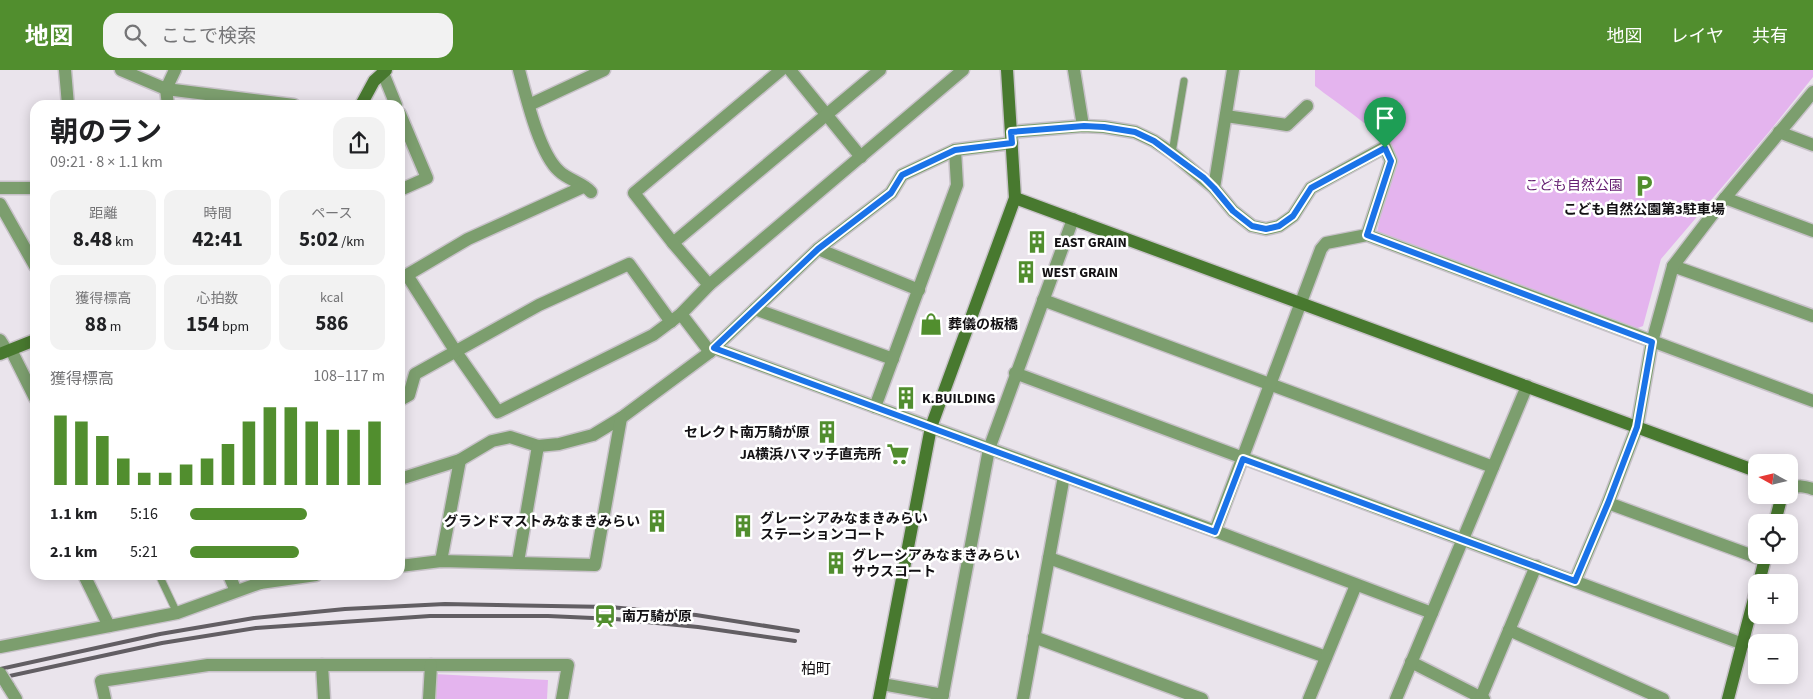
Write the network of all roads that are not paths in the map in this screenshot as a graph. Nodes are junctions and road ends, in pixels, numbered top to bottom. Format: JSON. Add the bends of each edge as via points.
{"nodes":[{"id":1,"x":64,"y":70,"type":"edge"},
{"id":2,"x":121,"y":70,"type":"edge"},
{"id":3,"x":175,"y":70,"type":"edge"},
{"id":4,"x":519,"y":70,"type":"edge"},
{"id":5,"x":604,"y":70,"type":"edge"},
{"id":6,"x":781,"y":70,"type":"edge"},
{"id":7,"x":790,"y":70,"type":"edge"},
{"id":8,"x":880,"y":70,"type":"edge"},
{"id":9,"x":962,"y":70,"type":"edge"},
{"id":10,"x":1007,"y":70,"type":"edge"},
{"id":11,"x":1074,"y":70,"type":"edge"},
{"id":12,"x":1232,"y":70,"type":"edge"},
{"id":13,"x":384,"y":71,"type":"edge"},
{"id":14,"x":1184,"y":81,"type":"dead end"},
{"id":15,"x":166,"y":89,"type":"junction"},
{"id":16,"x":1813,"y":92,"type":"edge"},
{"id":17,"x":67,"y":100,"type":"edge"},
{"id":18,"x":167,"y":100,"type":"edge"},
{"id":19,"x":254,"y":100,"type":"edge"},
{"id":20,"x":363,"y":100,"type":"edge"},
{"id":21,"x":394,"y":100,"type":"edge"},
{"id":22,"x":529,"y":104,"type":"junction"},
{"id":23,"x":1307,"y":106,"type":"dead end"},
{"id":24,"x":826,"y":115,"type":"junction"},
{"id":25,"x":1226,"y":116,"type":"junction"},
{"id":26,"x":405,"y":126,"type":"edge"},
{"id":27,"x":1084,"y":126,"type":"junction"},
{"id":28,"x":1779,"y":132,"type":"junction"},
{"id":29,"x":1011,"y":137,"type":"junction"},
{"id":30,"x":1813,"y":144,"type":"edge"},
{"id":31,"x":955,"y":150,"type":"junction"},
{"id":32,"x":1172,"y":153,"type":"junction"},
{"id":33,"x":861,"y":157,"type":"junction"},
{"id":34,"x":0,"y":188,"type":"edge"},
{"id":35,"x":30,"y":188,"type":"edge"},
{"id":36,"x":405,"y":188,"type":"edge"},
{"id":37,"x":1214,"y":188,"type":"junction"},
{"id":38,"x":1015,"y":198,"type":"junction"},
{"id":39,"x":1725,"y":198,"type":"junction"},
{"id":40,"x":0,"y":204,"type":"edge"},
{"id":41,"x":1073,"y":219,"type":"junction"},
{"id":42,"x":1813,"y":231,"type":"edge"},
{"id":43,"x":1367,"y":235,"type":"junction"},
{"id":44,"x":674,"y":243,"type":"junction"},
{"id":45,"x":818,"y":249,"type":"junction"},
{"id":46,"x":30,"y":257,"type":"edge"},
{"id":47,"x":1673,"y":266,"type":"junction"},
{"id":48,"x":709,"y":285,"type":"junction"},
{"id":49,"x":919,"y":290,"type":"junction"},
{"id":50,"x":1043,"y":300,"type":"junction"},
{"id":51,"x":1301,"y":304,"type":"junction"},
{"id":52,"x":755,"y":309,"type":"junction"},
{"id":53,"x":1813,"y":316,"type":"edge"},
{"id":54,"x":676,"y":318,"type":"junction"},
{"id":55,"x":0,"y":340,"type":"edge"},
{"id":56,"x":30,"y":342,"type":"edge"},
{"id":57,"x":1652,"y":342,"type":"junction"},
{"id":58,"x":712,"y":350,"type":"junction"},
{"id":59,"x":6,"y":351,"type":"edge"},
{"id":60,"x":456,"y":352,"type":"junction"},
{"id":61,"x":893,"y":359,"type":"junction"},
{"id":62,"x":1015,"y":374,"type":"junction"},
{"id":63,"x":1272,"y":384,"type":"junction"},
{"id":64,"x":1527,"y":386,"type":"junction"},
{"id":65,"x":30,"y":390,"type":"edge"},
{"id":66,"x":405,"y":397,"type":"edge"},
{"id":67,"x":1813,"y":401,"type":"edge"},
{"id":68,"x":875,"y":407,"type":"junction"},
{"id":69,"x":621,"y":418,"type":"junction"},
{"id":70,"x":930,"y":427,"type":"junction"},
{"id":71,"x":1637,"y":427,"type":"junction"},
{"id":72,"x":538,"y":446,"type":"junction"},
{"id":73,"x":989,"y":449,"type":"junction"},
{"id":74,"x":1243,"y":459,"type":"junction"},
{"id":75,"x":460,"y":460,"type":"junction"},
{"id":76,"x":1493,"y":467,"type":"junction"},
{"id":77,"x":1748,"y":468,"type":"edge"},
{"id":78,"x":1064,"y":476,"type":"junction"},
{"id":79,"x":405,"y":477,"type":"edge"},
{"id":80,"x":1798,"y":486,"type":"edge"},
{"id":81,"x":1813,"y":489,"type":"edge"},
{"id":82,"x":1608,"y":503,"type":"junction"},
{"id":83,"x":1215,"y":532,"type":"junction"},
{"id":84,"x":1463,"y":539,"type":"junction"},
{"id":85,"x":1748,"y":551,"type":"edge"},
{"id":86,"x":1048,"y":558,"type":"junction"},
{"id":87,"x":441,"y":561,"type":"junction"},
{"id":88,"x":518,"y":562,"type":"junction"},
{"id":89,"x":405,"y":565,"type":"edge"},
{"id":90,"x":1536,"y":566,"type":"junction"},
{"id":91,"x":86,"y":580,"type":"edge"},
{"id":92,"x":161,"y":580,"type":"edge"},
{"id":93,"x":231,"y":580,"type":"edge"},
{"id":94,"x":262,"y":580,"type":"edge"},
{"id":95,"x":1575,"y":581,"type":"junction"},
{"id":96,"x":1356,"y":585,"type":"junction"},
{"id":97,"x":236,"y":591,"type":"junction"},
{"id":98,"x":177,"y":613,"type":"junction"},
{"id":99,"x":1432,"y":613,"type":"junction"},
{"id":100,"x":1748,"y":624,"type":"edge"},
{"id":101,"x":109,"y":626,"type":"junction"},
{"id":102,"x":1509,"y":630,"type":"junction"},
{"id":103,"x":1034,"y":637,"type":"junction"},
{"id":104,"x":1743,"y":644,"type":"junction"},
{"id":105,"x":0,"y":647,"type":"edge"},
{"id":106,"x":1326,"y":657,"type":"junction"},
{"id":107,"x":1411,"y":662,"type":"junction"},
{"id":108,"x":322,"y":665,"type":"junction"},
{"id":109,"x":431,"y":665,"type":"junction"},
{"id":110,"x":0,"y":673,"type":"edge"},
{"id":111,"x":882,"y":684,"type":"junction"},
{"id":112,"x":943,"y":697,"type":"edge"},
{"id":113,"x":1482,"y":698,"type":"edge"},
{"id":114,"x":16,"y":699,"type":"edge"},
{"id":115,"x":105,"y":699,"type":"edge"},
{"id":116,"x":324,"y":699,"type":"edge"},
{"id":117,"x":429,"y":699,"type":"edge"},
{"id":118,"x":562,"y":699,"type":"edge"},
{"id":119,"x":879,"y":699,"type":"edge"},
{"id":120,"x":1023,"y":699,"type":"edge"},
{"id":121,"x":1202,"y":699,"type":"edge"},
{"id":122,"x":1309,"y":699,"type":"edge"},
{"id":123,"x":1396,"y":699,"type":"edge"},
{"id":124,"x":1663,"y":699,"type":"edge"},
{"id":125,"x":1728,"y":699,"type":"edge"}],
"edges":[{"from":1,"to":17,"type":"street"},
{"from":2,"to":15,"type":"street"},
{"from":3,"to":15,"type":"street"},
{"from":4,"to":22,"type":"street"},
{"from":5,"to":22,"type":"street"},
{"from":6,"to":44,"type":"street","via":[[634,193]]},
{"from":7,"to":24,"type":"street"},
{"from":8,"to":24,"type":"street"},
{"from":9,"to":33,"type":"street"},
{"from":10,"to":29,"type":"street"},
{"from":11,"to":27,"type":"street"},
{"from":12,"to":25,"type":"street"},
{"from":13,"to":20,"type":"street"},
{"from":13,"to":21,"type":"street"},
{"from":14,"to":32,"type":"lane"},
{"from":15,"to":18,"type":"street"},
{"from":15,"to":19,"type":"street"},
{"from":16,"to":28,"type":"street"},
{"from":22,"to":60,"type":"street","via":[[543,146],[558,171],[587,190],[468,239],[407,275]]},
{"from":23,"to":25,"type":"street","via":[[1288,124]]},
{"from":24,"to":33,"type":"street"},
{"from":24,"to":44,"type":"street"},
{"from":25,"to":37,"type":"street"},
{"from":26,"to":36,"type":"street","via":[[426,178]]},
{"from":27,"to":29,"type":"street"},
{"from":27,"to":32,"type":"street","via":[[1135,132]]},
{"from":28,"to":30,"type":"street"},
{"from":28,"to":39,"type":"street"},
{"from":29,"to":31,"type":"street"},
{"from":29,"to":38,"type":"street"},
{"from":31,"to":45,"type":"street","via":[[902,175],[891,193]]},
{"from":31,"to":49,"type":"street","via":[[957,185]]},
{"from":32,"to":37,"type":"street"},
{"from":33,"to":48,"type":"street"},
{"from":34,"to":35,"type":"street"},
{"from":37,"to":43,"type":"street","via":[[1233,211],[1252,226],[1266,229],[1279,226],[1293,216],[1311,188],[1385,148],[1391,161]]},
{"from":38,"to":41,"type":"street"},
{"from":38,"to":70,"type":"street"},
{"from":39,"to":42,"type":"street"},
{"from":39,"to":47,"type":"street"},
{"from":40,"to":46,"type":"street"},
{"from":41,"to":50,"type":"street"},
{"from":41,"to":51,"type":"street"},
{"from":43,"to":51,"type":"street","via":[[1326,243]]},
{"from":43,"to":57,"type":"street"},
{"from":44,"to":48,"type":"street"},
{"from":45,"to":49,"type":"street"},
{"from":45,"to":52,"type":"street"},
{"from":47,"to":53,"type":"street"},
{"from":47,"to":57,"type":"street"},
{"from":48,"to":54,"type":"street"},
{"from":49,"to":61,"type":"street"},
{"from":50,"to":62,"type":"street"},
{"from":50,"to":63,"type":"street"},
{"from":51,"to":63,"type":"street"},
{"from":51,"to":64,"type":"street"},
{"from":52,"to":58,"type":"street"},
{"from":52,"to":61,"type":"street"},
{"from":54,"to":58,"type":"street"},
{"from":54,"to":60,"type":"street","via":[[629,260],[539,305]]},
{"from":54,"to":60,"type":"street","via":[[653,335],[498,412]]},
{"from":55,"to":59,"type":"street"},
{"from":56,"to":59,"type":"street"},
{"from":57,"to":67,"type":"street"},
{"from":57,"to":71,"type":"street"},
{"from":58,"to":68,"type":"street"},
{"from":58,"to":69,"type":"street"},
{"from":59,"to":65,"type":"street"},
{"from":60,"to":66,"type":"street","via":[[415,374],[409,395]]},
{"from":61,"to":68,"type":"street"},
{"from":62,"to":73,"type":"street"},
{"from":62,"to":74,"type":"street"},
{"from":63,"to":74,"type":"street"},
{"from":63,"to":76,"type":"street"},
{"from":64,"to":71,"type":"street"},
{"from":64,"to":76,"type":"street"},
{"from":68,"to":70,"type":"street"},
{"from":69,"to":72,"type":"street","via":[[593,435]]},
{"from":69,"to":88,"type":"street","via":[[595,564]]},
{"from":70,"to":73,"type":"street"},
{"from":70,"to":111,"type":"street"},
{"from":71,"to":77,"type":"street"},
{"from":71,"to":82,"type":"street"},
{"from":72,"to":75,"type":"street","via":[[510,436],[492,441]]},
{"from":72,"to":88,"type":"street"},
{"from":73,"to":78,"type":"street"},
{"from":73,"to":112,"type":"street"},
{"from":74,"to":83,"type":"street"},
{"from":74,"to":84,"type":"street"},
{"from":75,"to":79,"type":"street"},
{"from":75,"to":87,"type":"street"},
{"from":76,"to":84,"type":"street"},
{"from":78,"to":83,"type":"street"},
{"from":78,"to":86,"type":"street"},
{"from":80,"to":81,"type":"street"},
{"from":82,"to":85,"type":"street"},
{"from":82,"to":95,"type":"street"},
{"from":83,"to":96,"type":"street"},
{"from":84,"to":90,"type":"street"},
{"from":84,"to":99,"type":"street"},
{"from":86,"to":103,"type":"street"},
{"from":86,"to":106,"type":"street"},
{"from":87,"to":88,"type":"street"},
{"from":87,"to":89,"type":"street"},
{"from":90,"to":95,"type":"street"},
{"from":90,"to":102,"type":"street"},
{"from":91,"to":101,"type":"street"},
{"from":92,"to":98,"type":"lane"},
{"from":93,"to":97,"type":"street"},
{"from":94,"to":97,"type":"street"},
{"from":95,"to":104,"type":"street"},
{"from":96,"to":99,"type":"street"},
{"from":96,"to":106,"type":"street"},
{"from":97,"to":98,"type":"street"},
{"from":98,"to":101,"type":"street"},
{"from":99,"to":107,"type":"street"},
{"from":100,"to":104,"type":"street"},
{"from":101,"to":105,"type":"street"},
{"from":102,"to":113,"type":"street"},
{"from":102,"to":124,"type":"street"},
{"from":103,"to":120,"type":"street"},
{"from":103,"to":121,"type":"street"},
{"from":104,"to":125,"type":"street"},
{"from":106,"to":122,"type":"street"},
{"from":107,"to":113,"type":"street"},
{"from":107,"to":123,"type":"street"},
{"from":108,"to":109,"type":"street"},
{"from":108,"to":115,"type":"street","via":[[208,665],[102,681]]},
{"from":108,"to":116,"type":"street"},
{"from":109,"to":117,"type":"street"},
{"from":109,"to":118,"type":"street","via":[[568,665]]},
{"from":110,"to":114,"type":"street","bridge":true},
{"from":111,"to":112,"type":"street"},
{"from":111,"to":119,"type":"street"}]}
